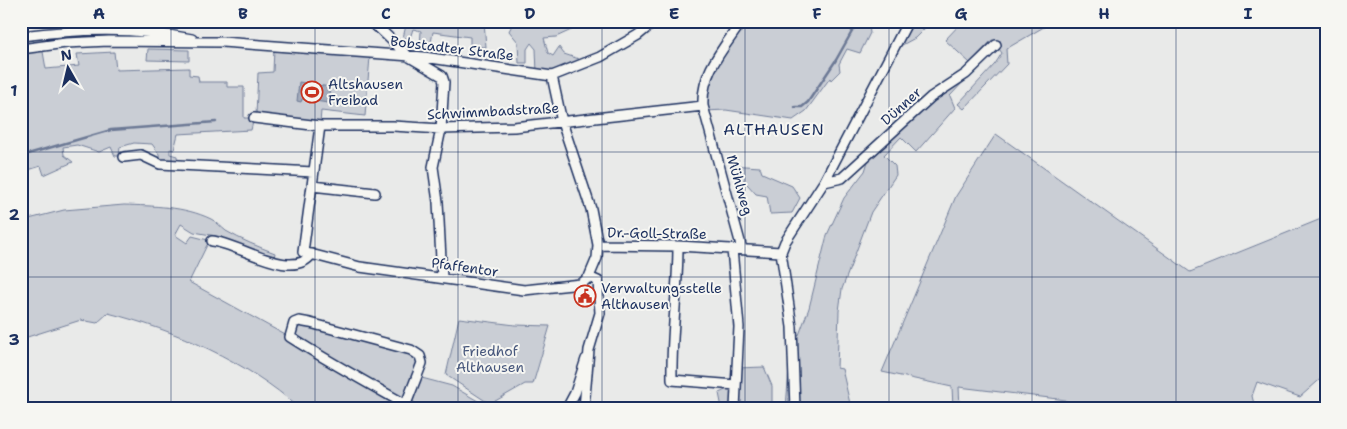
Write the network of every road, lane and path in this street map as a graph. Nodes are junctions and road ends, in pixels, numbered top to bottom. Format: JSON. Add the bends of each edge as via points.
{"nodes":[{"id":1,"x":368,"y":21,"type":"edge"},
{"id":2,"x":655,"y":21,"type":"edge"},
{"id":3,"x":742,"y":21,"type":"edge"},
{"id":4,"x":907,"y":22,"type":"edge"},
{"id":5,"x":21,"y":36,"type":"edge"},
{"id":6,"x":210,"y":42,"type":"junction"},
{"id":7,"x":996,"y":45,"type":"dead end"},
{"id":8,"x":21,"y":49,"type":"edge"},
{"id":9,"x":408,"y":56,"type":"junction"},
{"id":10,"x":552,"y":76,"type":"junction"},
{"id":11,"x":703,"y":106,"type":"junction"},
{"id":12,"x":254,"y":118,"type":"dead end"},
{"id":13,"x":562,"y":122,"type":"junction"},
{"id":14,"x":320,"y":126,"type":"junction"},
{"id":15,"x":441,"y":129,"type":"junction"},
{"id":16,"x":124,"y":157,"type":"dead end"},
{"id":17,"x":313,"y":172,"type":"junction"},
{"id":18,"x":824,"y":182,"type":"junction"},
{"id":19,"x":312,"y":186,"type":"junction"},
{"id":20,"x":375,"y":194,"type":"dead end"},
{"id":21,"x":212,"y":242,"type":"dead end"},
{"id":22,"x":598,"y":245,"type":"junction"},
{"id":23,"x":678,"y":246,"type":"junction"},
{"id":24,"x":732,"y":248,"type":"junction"},
{"id":25,"x":742,"y":249,"type":"junction"},
{"id":26,"x":781,"y":252,"type":"junction"},
{"id":27,"x":307,"y":253,"type":"junction"},
{"id":28,"x":589,"y":277,"type":"junction"},
{"id":29,"x":442,"y":278,"type":"junction"},
{"id":30,"x":589,"y":350,"type":"junction"},
{"id":31,"x":736,"y":385,"type":"junction"},
{"id":32,"x":409,"y":406,"type":"edge"},
{"id":33,"x":567,"y":408,"type":"edge"},
{"id":34,"x":584,"y":408,"type":"edge"},
{"id":35,"x":735,"y":408,"type":"edge"},
{"id":36,"x":795,"y":408,"type":"edge"}],
"edges":[{"from":1,"to":9,"type":"street"},
{"from":2,"to":10,"type":"street","name":"Bobstadter Straße","via":[[600,57]]},
{"from":3,"to":11,"type":"street","name":"Mühlweg","via":[[707,75]]},
{"from":4,"to":18,"type":"street"},
{"from":5,"to":6,"type":"street","via":[[94,29],[130,30]]},
{"from":6,"to":8,"type":"street","name":"Bobstadter Straße","via":[[109,41]]},
{"from":6,"to":9,"type":"street","name":"Bobstadter Straße"},
{"from":7,"to":18,"type":"street","name":"Dünner","via":[[966,74],[931,97],[842,178]]},
{"from":9,"to":10,"type":"street","name":"Bobstadter Straße"},
{"from":9,"to":15,"type":"street","via":[[442,76]]},
{"from":10,"to":13,"type":"street","name":"Dr.-Goll-Straße"},
{"from":11,"to":13,"type":"street","name":"Schwimmbadstraße"},
{"from":11,"to":25,"type":"street","name":"Mühlweg"},
{"from":12,"to":14,"type":"street","name":"Schwimmbadstraße"},
{"from":13,"to":15,"type":"street","name":"Schwimmbadstraße"},
{"from":13,"to":22,"type":"street","name":"Dr.-Goll-Straße","via":[[591,208]]},
{"from":14,"to":15,"type":"street","name":"Schwimmbadstraße"},
{"from":14,"to":17,"type":"street"},
{"from":15,"to":29,"type":"street","via":[[433,167]]},
{"from":16,"to":17,"type":"street","via":[[141,155],[160,164]]},
{"from":17,"to":19,"type":"street"},
{"from":18,"to":26,"type":"street"},
{"from":19,"to":20,"type":"street"},
{"from":19,"to":27,"type":"street"},
{"from":21,"to":27,"type":"street","via":[[225,242],[273,262],[293,263],[308,259]]},
{"from":22,"to":23,"type":"street","name":"Dr.-Goll-Straße"},
{"from":22,"to":28,"type":"street","via":[[597,258]]},
{"from":23,"to":24,"type":"street","name":"Dr.-Goll-Straße"},
{"from":23,"to":31,"type":"street","via":[[671,342],[672,380]]},
{"from":24,"to":25,"type":"street","name":"Dr.-Goll-Straße"},
{"from":24,"to":31,"type":"street","via":[[739,327]]},
{"from":25,"to":26,"type":"street","name":"Dr.-Goll-Straße"},
{"from":26,"to":36,"type":"street","via":[[792,327]]},
{"from":27,"to":29,"type":"street","name":"Pfaffentor","via":[[360,267]]},
{"from":28,"to":29,"type":"street","name":"Pfaffentor","via":[[581,284],[524,290]]},
{"from":28,"to":30,"type":"street","via":[[598,281],[600,312]]},
{"from":30,"to":33,"type":"street","via":[[575,394]]},
{"from":30,"to":34,"type":"street"},
{"from":31,"to":35,"type":"street"},
{"from":32,"to":32,"type":"street","via":[[290,337],[294,323],[299,321],[410,350],[420,356],[422,363]]}]}
